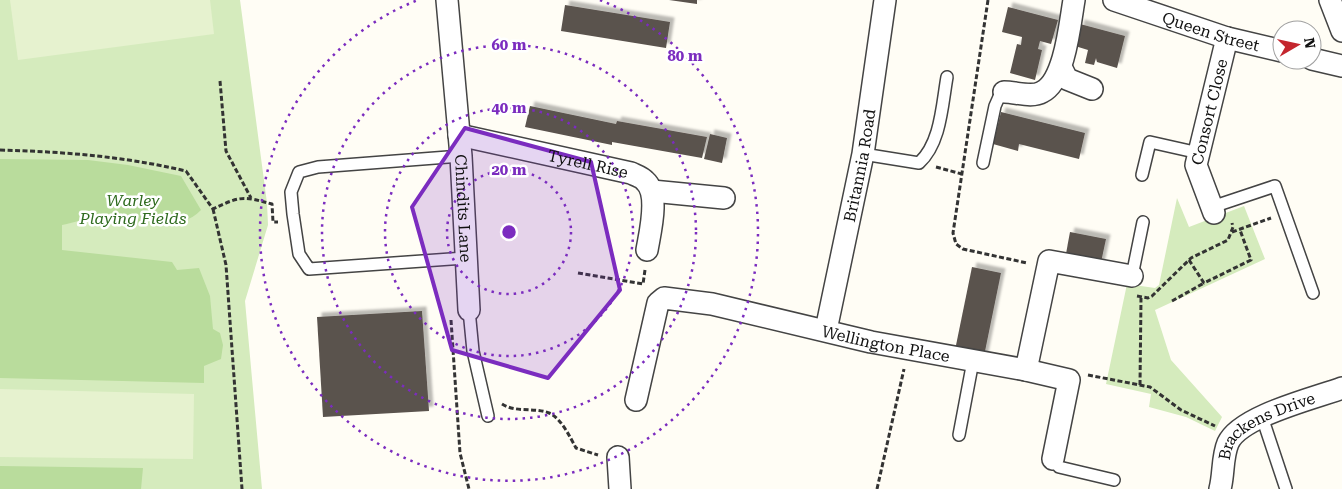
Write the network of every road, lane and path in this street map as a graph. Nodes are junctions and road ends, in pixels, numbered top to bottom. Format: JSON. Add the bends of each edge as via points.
{"nodes":[{"id":1,"x":447,"y":0,"type":"edge"},
{"id":2,"x":885,"y":0,"type":"edge"},
{"id":3,"x":1074,"y":0,"type":"edge"},
{"id":4,"x":1114,"y":0,"type":"edge"},
{"id":5,"x":1330,"y":0,"type":"edge"},
{"id":6,"x":1342,"y":31,"type":"edge"},
{"id":7,"x":1227,"y":38,"type":"junction"},
{"id":8,"x":1272,"y":49,"type":"edge"},
{"id":9,"x":1322,"y":61,"type":"edge"},
{"id":10,"x":1342,"y":66,"type":"edge"},
{"id":11,"x":1061,"y":67,"type":"junction"},
{"id":12,"x":947,"y":77,"type":"dead end"},
{"id":13,"x":220,"y":81,"type":"dead end"},
{"id":14,"x":1092,"y":89,"type":"dead end"},
{"id":15,"x":1004,"y":92,"type":"joint"},
{"id":16,"x":459,"y":135,"type":"junction"},
{"id":17,"x":0,"y":150,"type":"edge"},
{"id":18,"x":1199,"y":153,"type":"junction"},
{"id":19,"x":863,"y":154,"type":"junction"},
{"id":20,"x":461,"y":156,"type":"junction"},
{"id":21,"x":919,"y":163,"type":"junction"},
{"id":22,"x":982,"y":163,"type":"dead end"},
{"id":23,"x":962,"y":174,"type":"dead end"},
{"id":24,"x":1142,"y":175,"type":"dead end"},
{"id":25,"x":652,"y":191,"type":"junction"},
{"id":26,"x":724,"y":198,"type":"dead end"},
{"id":27,"x":251,"y":199,"type":"junction"},
{"id":28,"x":213,"y":209,"type":"junction"},
{"id":29,"x":1213,"y":210,"type":"junction"},
{"id":30,"x":1285,"y":213,"type":"junction"},
{"id":31,"x":294,"y":221,"type":"junction"},
{"id":32,"x":1143,"y":222,"type":"dead end"},
{"id":33,"x":1240,"y":230,"type":"junction"},
{"id":34,"x":1231,"y":232,"type":"junction"},
{"id":35,"x":647,"y":250,"type":"joint"},
{"id":36,"x":465,"y":258,"type":"junction"},
{"id":37,"x":1189,"y":260,"type":"junction"},
{"id":38,"x":578,"y":272,"type":"dead end"},
{"id":39,"x":1132,"y":276,"type":"joint"},
{"id":40,"x":1204,"y":283,"type":"junction"},
{"id":41,"x":1157,"y":292,"type":"dead end"},
{"id":42,"x":1314,"y":293,"type":"dead end"},
{"id":43,"x":1141,"y":298,"type":"dead end"},
{"id":44,"x":1172,"y":301,"type":"dead end"},
{"id":45,"x":469,"y":310,"type":"junction"},
{"id":46,"x":826,"y":330,"type":"junction"},
{"id":47,"x":909,"y":349,"type":"junction"},
{"id":48,"x":973,"y":361,"type":"junction"},
{"id":49,"x":1026,"y":370,"type":"junction"},
{"id":50,"x":1069,"y":380,"type":"junction"},
{"id":51,"x":1140,"y":385,"type":"junction"},
{"id":52,"x":1342,"y":388,"type":"edge"},
{"id":53,"x":482,"y":390,"type":"junction"},
{"id":54,"x":636,"y":400,"type":"dead end"},
{"id":55,"x":488,"y":416,"type":"dead end"},
{"id":56,"x":1262,"y":417,"type":"junction"},
{"id":57,"x":959,"y":435,"type":"dead end"},
{"id":58,"x":1234,"y":435,"type":"junction"},
{"id":59,"x":618,"y":458,"type":"joint"},
{"id":60,"x":1053,"y":459,"type":"joint"},
{"id":61,"x":1114,"y":480,"type":"dead end"},
{"id":62,"x":242,"y":489,"type":"edge"},
{"id":63,"x":469,"y":489,"type":"edge"},
{"id":64,"x":620,"y":489,"type":"edge"},
{"id":65,"x":877,"y":489,"type":"edge"},
{"id":66,"x":1220,"y":489,"type":"edge"},
{"id":67,"x":1286,"y":489,"type":"edge"}],
"edges":[{"from":1,"to":16,"type":"street","name":"Chindits Lane"},
{"from":2,"to":19,"type":"street","name":"Britannia Road"},
{"from":3,"to":11,"type":"street"},
{"from":4,"to":7,"type":"street","name":"Queen Street"},
{"from":5,"to":6,"type":"street"},
{"from":7,"to":8,"type":"street","name":"Queen Street"},
{"from":7,"to":18,"type":"street","name":"Consort Close"},
{"from":9,"to":10,"type":"street"},
{"from":11,"to":14,"type":"street","via":[[1067,79]]},
{"from":11,"to":15,"type":"street","via":[[1055,81],[1042,92],[1029,95]]},
{"from":12,"to":21,"type":"lane","via":[[936,134],[928,155]]},
{"from":13,"to":27,"type":"path","via":[[226,150]]},
{"from":15,"to":22,"type":"lane","via":[[995,106]]},
{"from":16,"to":20,"type":"street","name":"Chindits Lane"},
{"from":16,"to":25,"type":"street","name":"Tyrell Rise","via":[[631,173],[645,181]]},
{"from":17,"to":28,"type":"path","via":[[115,157],[186,171]]},
{"from":18,"to":24,"type":"lane","via":[[1150,142]]},
{"from":18,"to":29,"type":"street","name":"Consort Close","via":[[1196,165]]},
{"from":19,"to":21,"type":"lane"},
{"from":19,"to":46,"type":"street","name":"Britannia Road"},
{"from":20,"to":31,"type":"lane","via":[[299,172],[292,192]]},
{"from":20,"to":36,"type":"street","name":"Chindits Lane"},
{"from":21,"to":23,"type":"path"},
{"from":25,"to":26,"type":"street"},
{"from":25,"to":35,"type":"street"},
{"from":27,"to":28,"type":"path","via":[[236,198]]},
{"from":27,"to":31,"type":"path","via":[[272,204],[273,222]]},
{"from":28,"to":62,"type":"path","via":[[226,265]]},
{"from":29,"to":30,"type":"lane","via":[[1275,186]]},
{"from":29,"to":34,"type":"path","via":[[1230,216]]},
{"from":30,"to":33,"type":"path"},
{"from":30,"to":42,"type":"lane"},
{"from":31,"to":36,"type":"lane","via":[[299,254],[309,269]]},
{"from":32,"to":39,"type":"lane"},
{"from":33,"to":34,"type":"path"},
{"from":33,"to":40,"type":"path","via":[[1251,260]]},
{"from":34,"to":37,"type":"path","via":[[1228,240]]},
{"from":35,"to":38,"type":"path","via":[[643,284]]},
{"from":36,"to":45,"type":"street","name":"Chindits Lane"},
{"from":37,"to":40,"type":"path"},
{"from":37,"to":41,"type":"path"},
{"from":39,"to":49,"type":"street","via":[[1049,261]]},
{"from":40,"to":44,"type":"path"},
{"from":43,"to":51,"type":"path"},
{"from":45,"to":53,"type":"lane","name":"Chindits Lane"},
{"from":45,"to":63,"type":"path","via":[[450,312],[460,454]]},
{"from":46,"to":47,"type":"street","name":"Wellington Place"},
{"from":46,"to":54,"type":"street","name":"Wellington Place","via":[[712,304],[664,298],[658,303]]},
{"from":47,"to":48,"type":"street","name":"Wellington Place"},
{"from":47,"to":65,"type":"path"},
{"from":48,"to":49,"type":"street","name":"Wellington Place"},
{"from":48,"to":57,"type":"lane"},
{"from":49,"to":50,"type":"street","name":"Wellington Place"},
{"from":50,"to":51,"type":"path","via":[[1083,374]]},
{"from":50,"to":60,"type":"street"},
{"from":51,"to":58,"type":"path","via":[[1150,387],[1182,410]]},
{"from":52,"to":56,"type":"street","name":"Brackens Drive"},
{"from":53,"to":55,"type":"lane","name":"Chindits Lane"},
{"from":53,"to":59,"type":"path","via":[[509,408],[550,413],[567,431],[576,448]]},
{"from":56,"to":58,"type":"street","name":"Brackens Drive"},
{"from":56,"to":67,"type":"lane"},
{"from":58,"to":66,"type":"street","name":"Brackens Drive","via":[[1228,442]]},
{"from":59,"to":64,"type":"street"},
{"from":60,"to":61,"type":"lane","via":[[1059,467]]}]}
